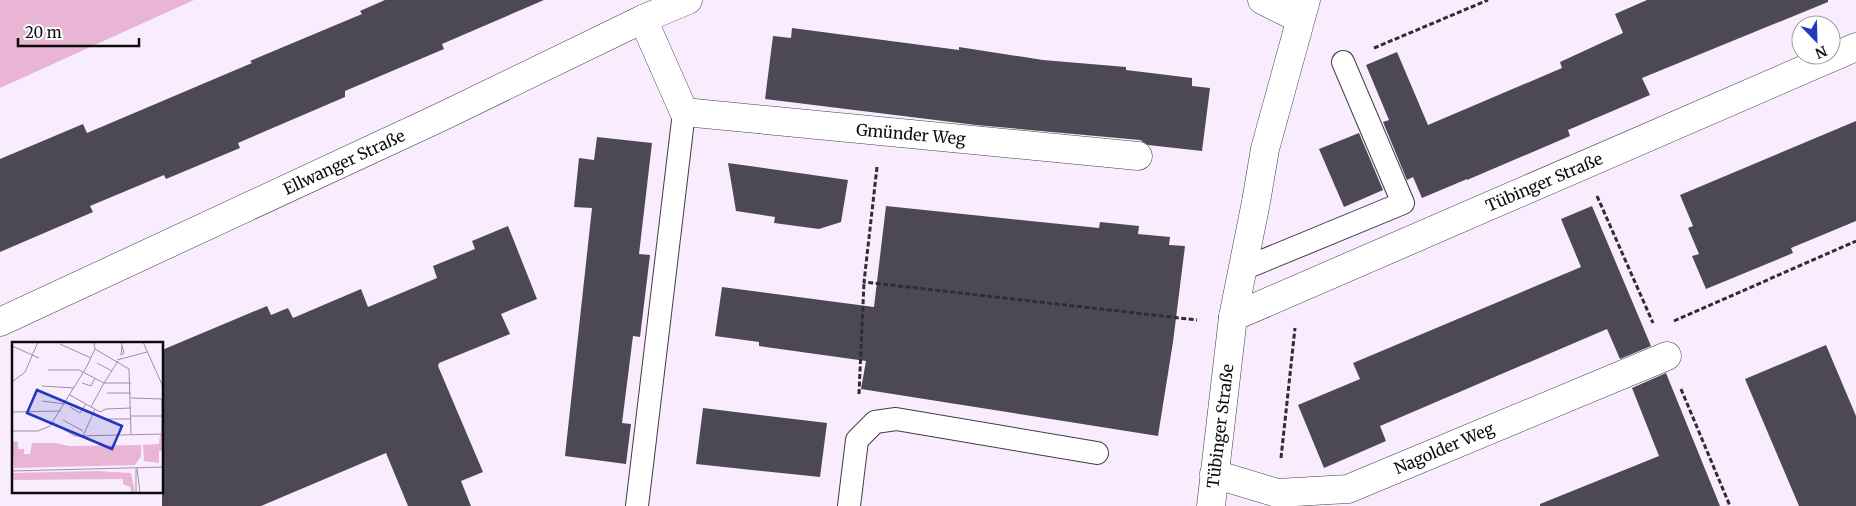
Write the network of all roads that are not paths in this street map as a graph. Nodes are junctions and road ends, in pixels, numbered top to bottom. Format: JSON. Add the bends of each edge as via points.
{"nodes":[{"id":1,"x":688,"y":0,"type":"edge"},
{"id":2,"x":1262,"y":0,"type":"edge"},
{"id":3,"x":1303,"y":9,"type":"edge"},
{"id":4,"x":643,"y":19,"type":"junction"},
{"id":5,"x":1856,"y":47,"type":"edge"},
{"id":6,"x":1343,"y":62,"type":"road end"},
{"id":7,"x":684,"y":112,"type":"junction"},
{"id":8,"x":1138,"y":156,"type":"dead end"},
{"id":9,"x":1243,"y":269,"type":"junction"},
{"id":10,"x":1233,"y":321,"type":"junction"},
{"id":11,"x":0,"y":322,"type":"edge"},
{"id":12,"x":1667,"y":356,"type":"dead end"},
{"id":13,"x":1097,"y":453,"type":"dead end"},
{"id":14,"x":1214,"y":474,"type":"junction"},
{"id":15,"x":637,"y":506,"type":"edge"},
{"id":16,"x":849,"y":506,"type":"edge"},
{"id":17,"x":1211,"y":506,"type":"edge"}],
"edges":[{"from":1,"to":4,"type":"street","name":"Ellwanger Straße"},
{"from":2,"to":3,"type":"street"},
{"from":3,"to":9,"type":"street","name":"Tübinger Straße","via":[[1265,149]]},
{"from":4,"to":7,"type":"street"},
{"from":4,"to":11,"type":"street","name":"Ellwanger Straße","via":[[441,117]]},
{"from":5,"to":10,"type":"street","name":"Tübinger Straße","via":[[1299,288]]},
{"from":6,"to":9,"type":"lane","via":[[1403,204]]},
{"from":7,"to":8,"type":"street","name":"Gmünder Weg"},
{"from":7,"to":15,"type":"lane"},
{"from":9,"to":10,"type":"street","name":"Tübinger Straße"},
{"from":10,"to":14,"type":"street","name":"Tübinger Straße"},
{"from":12,"to":14,"type":"street","name":"Nagolder Weg","via":[[1348,489],[1277,493]]},
{"from":13,"to":16,"type":"lane","via":[[896,420],[875,422],[857,440]]},
{"from":14,"to":17,"type":"street","name":"Tübinger Straße"}]}
